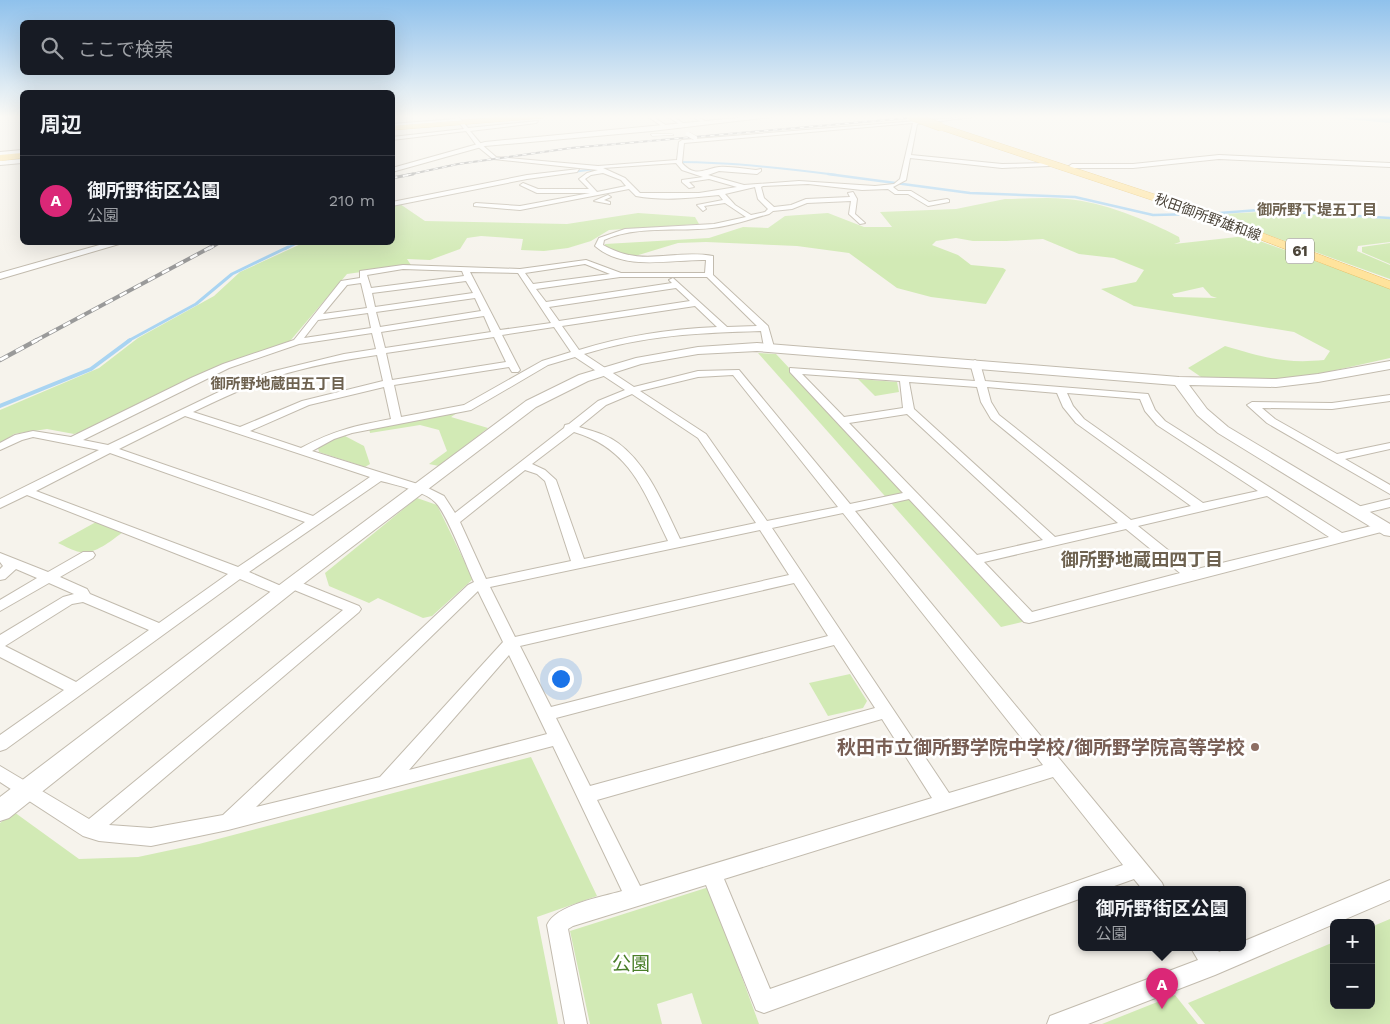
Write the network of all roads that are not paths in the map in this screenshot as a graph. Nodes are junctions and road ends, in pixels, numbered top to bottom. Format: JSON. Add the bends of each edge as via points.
{"nodes":[{"id":1,"x":412,"y":164,"type":"edge"},
{"id":2,"x":551,"y":164,"type":"edge"},
{"id":3,"x":659,"y":164,"type":"edge"},
{"id":4,"x":680,"y":164,"type":"edge"},
{"id":5,"x":906,"y":164,"type":"edge"},
{"id":6,"x":981,"y":164,"type":"edge"},
{"id":7,"x":1047,"y":164,"type":"joint"},
{"id":8,"x":1154,"y":164,"type":"edge"},
{"id":9,"x":1364,"y":164,"type":"edge"},
{"id":10,"x":1390,"y":165,"type":"edge"},
{"id":11,"x":1072,"y":166,"type":"dead end"},
{"id":12,"x":395,"y":168,"type":"edge"},
{"id":13,"x":600,"y":169,"type":"junction"},
{"id":14,"x":759,"y":170,"type":"dead end"},
{"id":15,"x":702,"y":175,"type":"junction"},
{"id":16,"x":712,"y":177,"type":"junction"},
{"id":17,"x":523,"y":184,"type":"dead end"},
{"id":18,"x":758,"y":185,"type":"junction"},
{"id":19,"x":889,"y":186,"type":"junction"},
{"id":20,"x":691,"y":187,"type":"dead end"},
{"id":21,"x":744,"y":187,"type":"junction"},
{"id":22,"x":852,"y":188,"type":"junction"},
{"id":23,"x":631,"y":189,"type":"junction"},
{"id":24,"x":518,"y":191,"type":"dead end"},
{"id":25,"x":560,"y":191,"type":"junction"},
{"id":26,"x":598,"y":192,"type":"junction"},
{"id":27,"x":721,"y":193,"type":"junction"},
{"id":28,"x":545,"y":194,"type":"junction"},
{"id":29,"x":854,"y":199,"type":"junction"},
{"id":30,"x":560,"y":201,"type":"junction"},
{"id":31,"x":726,"y":201,"type":"junction"},
{"id":32,"x":947,"y":201,"type":"dead end"},
{"id":33,"x":395,"y":203,"type":"edge"},
{"id":34,"x":608,"y":203,"type":"dead end"},
{"id":35,"x":476,"y":205,"type":"dead end"},
{"id":36,"x":703,"y":209,"type":"dead end"},
{"id":37,"x":771,"y":209,"type":"junction"},
{"id":38,"x":751,"y":215,"type":"junction"},
{"id":39,"x":728,"y":217,"type":"dead end"},
{"id":40,"x":862,"y":222,"type":"dead end"},
{"id":41,"x":111,"y":245,"type":"edge"},
{"id":42,"x":520,"y":271,"type":"junction"},
{"id":43,"x":467,"y":274,"type":"junction"},
{"id":44,"x":620,"y":275,"type":"junction"},
{"id":45,"x":667,"y":275,"type":"junction"},
{"id":46,"x":710,"y":275,"type":"junction"},
{"id":47,"x":0,"y":276,"type":"edge"},
{"id":48,"x":365,"y":280,"type":"junction"},
{"id":49,"x":1390,"y":285,"type":"edge"},
{"id":50,"x":678,"y":286,"type":"junction"},
{"id":51,"x":532,"y":287,"type":"junction"},
{"id":52,"x":368,"y":291,"type":"junction"},
{"id":53,"x":477,"y":295,"type":"junction"},
{"id":54,"x":696,"y":303,"type":"junction"},
{"id":55,"x":544,"y":305,"type":"junction"},
{"id":56,"x":372,"y":310,"type":"junction"},
{"id":57,"x":486,"y":313,"type":"junction"},
{"id":58,"x":315,"y":318,"type":"junction"},
{"id":59,"x":557,"y":325,"type":"junction"},
{"id":60,"x":765,"y":328,"type":"junction"},
{"id":61,"x":724,"y":329,"type":"junction"},
{"id":62,"x":377,"y":330,"type":"junction"},
{"id":63,"x":496,"y":334,"type":"junction"},
{"id":64,"x":297,"y":342,"type":"junction"},
{"id":65,"x":769,"y":347,"type":"junction"},
{"id":66,"x":382,"y":351,"type":"junction"},
{"id":67,"x":576,"y":353,"type":"junction"},
{"id":68,"x":975,"y":363,"type":"junction"},
{"id":69,"x":511,"y":364,"type":"junction"},
{"id":70,"x":1390,"y":365,"type":"edge"},
{"id":71,"x":603,"y":371,"type":"junction"},
{"id":72,"x":518,"y":376,"type":"junction"},
{"id":73,"x":904,"y":378,"type":"junction"},
{"id":74,"x":1179,"y":381,"type":"junction"},
{"id":75,"x":389,"y":384,"type":"junction"},
{"id":76,"x":982,"y":384,"type":"junction"},
{"id":77,"x":633,"y":390,"type":"junction"},
{"id":78,"x":1060,"y":390,"type":"junction"},
{"id":79,"x":1390,"y":398,"type":"edge"},
{"id":80,"x":909,"y":410,"type":"junction"},
{"id":81,"x":184,"y":412,"type":"junction"},
{"id":82,"x":397,"y":421,"type":"junction"},
{"id":83,"x":842,"y":421,"type":"junction"},
{"id":84,"x":569,"y":428,"type":"junction"},
{"id":85,"x":241,"y":431,"type":"junction"},
{"id":86,"x":72,"y":441,"type":"junction"},
{"id":87,"x":1390,"y":446,"type":"edge"},
{"id":88,"x":0,"y":448,"type":"edge"},
{"id":89,"x":109,"y":449,"type":"junction"},
{"id":90,"x":302,"y":452,"type":"junction"},
{"id":91,"x":1335,"y":458,"type":"junction"},
{"id":92,"x":523,"y":465,"type":"junction"},
{"id":93,"x":380,"y":476,"type":"junction"},
{"id":94,"x":420,"y":489,"type":"junction"},
{"id":95,"x":1390,"y":490,"type":"edge"},
{"id":96,"x":26,"y":491,"type":"junction"},
{"id":97,"x":1269,"y":492,"type":"junction"},
{"id":98,"x":912,"y":495,"type":"junction"},
{"id":99,"x":1390,"y":503,"type":"edge"},
{"id":100,"x":0,"y":504,"type":"edge"},
{"id":101,"x":1200,"y":508,"type":"junction"},
{"id":102,"x":848,"y":509,"type":"junction"},
{"id":103,"x":1357,"y":511,"type":"junction"},
{"id":104,"x":315,"y":521,"type":"junction"},
{"id":105,"x":453,"y":521,"type":"junction"},
{"id":106,"x":1129,"y":524,"type":"junction"},
{"id":107,"x":764,"y":526,"type":"junction"},
{"id":108,"x":1387,"y":529,"type":"edge"},
{"id":109,"x":1340,"y":538,"type":"junction"},
{"id":110,"x":1054,"y":542,"type":"junction"},
{"id":111,"x":676,"y":544,"type":"junction"},
{"id":112,"x":88,"y":555,"type":"dead end"},
{"id":113,"x":4,"y":559,"type":"edge"},
{"id":114,"x":974,"y":560,"type":"junction"},
{"id":115,"x":578,"y":564,"type":"junction"},
{"id":116,"x":239,"y":573,"type":"junction"},
{"id":117,"x":1191,"y":575,"type":"junction"},
{"id":118,"x":0,"y":576,"type":"edge"},
{"id":119,"x":50,"y":577,"type":"junction"},
{"id":120,"x":798,"y":578,"type":"junction"},
{"id":121,"x":482,"y":584,"type":"junction"},
{"id":122,"x":288,"y":588,"type":"junction"},
{"id":123,"x":84,"y":597,"type":"junction"},
{"id":124,"x":0,"y":606,"type":"edge"},
{"id":125,"x":160,"y":629,"type":"junction"},
{"id":126,"x":838,"y":639,"type":"junction"},
{"id":127,"x":0,"y":642,"type":"edge"},
{"id":128,"x":511,"y":643,"type":"junction"},
{"id":129,"x":0,"y":650,"type":"edge"},
{"id":130,"x":76,"y":689,"type":"junction"},
{"id":131,"x":886,"y":712,"type":"junction"},
{"id":132,"x":546,"y":714,"type":"junction"},
{"id":133,"x":558,"y":738,"type":"junction"},
{"id":134,"x":0,"y":744,"type":"edge"},
{"id":135,"x":1058,"y":768,"type":"junction"},
{"id":136,"x":0,"y":773,"type":"edge"},
{"id":137,"x":386,"y":783,"type":"junction"},
{"id":138,"x":26,"y":791,"type":"junction"},
{"id":139,"x":586,"y":795,"type":"junction"},
{"id":140,"x":944,"y":801,"type":"junction"},
{"id":141,"x":0,"y":812,"type":"edge"},
{"id":142,"x":228,"y":822,"type":"junction"},
{"id":143,"x":90,"y":830,"type":"junction"},
{"id":144,"x":1137,"y":869,"type":"junction"},
{"id":145,"x":712,"y":874,"type":"junction"},
{"id":146,"x":1089,"y":886,"type":"edge"},
{"id":147,"x":1152,"y":886,"type":"edge"},
{"id":148,"x":1078,"y":890,"type":"edge"},
{"id":149,"x":1390,"y":890,"type":"edge"},
{"id":150,"x":634,"y":896,"type":"junction"},
{"id":151,"x":1246,"y":943,"type":"edge"},
{"id":152,"x":1223,"y":951,"type":"edge"},
{"id":153,"x":1209,"y":956,"type":"edge"},
{"id":154,"x":576,"y":1024,"type":"edge"},
{"id":155,"x":1058,"y":1024,"type":"edge"}],
"edges":[{"from":1,"to":12,"type":"street"},
{"from":2,"to":13,"type":"street"},
{"from":3,"to":13,"type":"street"},
{"from":4,"to":15,"type":"street","via":[[684,169]]},
{"from":5,"to":19,"type":"street","via":[[900,183]]},
{"from":6,"to":7,"type":"street"},
{"from":7,"to":49,"type":"main road","name":"秋田御所野雄和線","number":"61","via":[[1189,209]]},
{"from":8,"to":11,"type":"street"},
{"from":9,"to":10,"type":"street"},
{"from":13,"to":23,"type":"street","via":[[623,179]]},
{"from":13,"to":26,"type":"street","via":[[582,179]]},
{"from":13,"to":33,"type":"street","via":[[527,177]]},
{"from":14,"to":15,"type":"street","via":[[735,172],[719,169]]},
{"from":15,"to":16,"type":"street"},
{"from":16,"to":20,"type":"street","via":[[684,182]]},
{"from":16,"to":21,"type":"street"},
{"from":17,"to":25,"type":"street","via":[[537,190]]},
{"from":18,"to":21,"type":"street"},
{"from":18,"to":22,"type":"street","via":[[796,179]]},
{"from":18,"to":37,"type":"street","via":[[761,199]]},
{"from":19,"to":22,"type":"street"},
{"from":19,"to":32,"type":"street","via":[[897,192],[909,192],[928,204]]},
{"from":21,"to":27,"type":"street"},
{"from":22,"to":29,"type":"street","via":[[850,191]]},
{"from":23,"to":26,"type":"street"},
{"from":23,"to":27,"type":"street","via":[[638,195],[650,196]]},
{"from":23,"to":34,"type":"street","via":[[597,201]]},
{"from":24,"to":28,"type":"street","via":[[531,196]]},
{"from":25,"to":26,"type":"street"},
{"from":25,"to":28,"type":"street"},
{"from":26,"to":30,"type":"street"},
{"from":27,"to":31,"type":"street"},
{"from":28,"to":30,"type":"street"},
{"from":29,"to":37,"type":"street","via":[[806,202]]},
{"from":29,"to":40,"type":"street","via":[[852,214]]},
{"from":30,"to":35,"type":"street","via":[[520,208]]},
{"from":31,"to":36,"type":"street","via":[[704,203],[700,205]]},
{"from":31,"to":38,"type":"street"},
{"from":37,"to":38,"type":"street","via":[[767,213]]},
{"from":38,"to":39,"type":"street"},
{"from":38,"to":46,"type":"street","via":[[717,226],[624,231],[601,239],[599,246],[631,260],[710,258]]},
{"from":41,"to":47,"type":"street"},
{"from":42,"to":43,"type":"street"},
{"from":42,"to":44,"type":"street","via":[[586,262]]},
{"from":42,"to":51,"type":"street"},
{"from":43,"to":48,"type":"street","via":[[403,268],[363,273]]},
{"from":43,"to":52,"type":"street"},
{"from":43,"to":53,"type":"street"},
{"from":44,"to":45,"type":"street"},
{"from":44,"to":51,"type":"street"},
{"from":45,"to":46,"type":"street"},
{"from":45,"to":50,"type":"street"},
{"from":46,"to":60,"type":"street"},
{"from":48,"to":52,"type":"street"},
{"from":48,"to":58,"type":"street","via":[[344,283]]},
{"from":50,"to":54,"type":"street"},
{"from":50,"to":55,"type":"street"},
{"from":51,"to":55,"type":"street"},
{"from":52,"to":56,"type":"street"},
{"from":53,"to":56,"type":"street"},
{"from":53,"to":57,"type":"street"},
{"from":54,"to":59,"type":"street"},
{"from":54,"to":61,"type":"street"},
{"from":55,"to":59,"type":"street"},
{"from":56,"to":58,"type":"street"},
{"from":56,"to":62,"type":"street"},
{"from":57,"to":62,"type":"street"},
{"from":57,"to":63,"type":"street"},
{"from":58,"to":64,"type":"street"},
{"from":59,"to":63,"type":"street"},
{"from":59,"to":67,"type":"street"},
{"from":60,"to":61,"type":"street"},
{"from":60,"to":65,"type":"street"},
{"from":61,"to":67,"type":"street","via":[[640,337]]},
{"from":62,"to":64,"type":"street"},
{"from":62,"to":66,"type":"street"},
{"from":63,"to":66,"type":"street"},
{"from":63,"to":69,"type":"street"},
{"from":64,"to":86,"type":"street","via":[[194,380]]},
{"from":65,"to":68,"type":"street"},
{"from":65,"to":71,"type":"street","via":[[699,349]]},
{"from":66,"to":75,"type":"street"},
{"from":66,"to":81,"type":"street","via":[[273,374]]},
{"from":67,"to":71,"type":"street"},
{"from":67,"to":72,"type":"street"},
{"from":68,"to":74,"type":"street"},
{"from":68,"to":76,"type":"street"},
{"from":69,"to":72,"type":"street"},
{"from":69,"to":75,"type":"street"},
{"from":70,"to":74,"type":"street","via":[[1276,383]]},
{"from":71,"to":77,"type":"street"},
{"from":71,"to":94,"type":"street","via":[[573,382],[532,404]]},
{"from":72,"to":82,"type":"street","via":[[468,408]]},
{"from":73,"to":76,"type":"street"},
{"from":73,"to":80,"type":"street"},
{"from":73,"to":83,"type":"street","via":[[793,370]]},
{"from":74,"to":103,"type":"street","via":[[1202,412],[1223,430]]},
{"from":75,"to":82,"type":"street"},
{"from":75,"to":85,"type":"street","via":[[316,399]]},
{"from":76,"to":78,"type":"street"},
{"from":76,"to":106,"type":"street","via":[[986,402],[995,417]]},
{"from":77,"to":84,"type":"street","via":[[602,403]]},
{"from":77,"to":102,"type":"street","via":[[682,377],[736,372]]},
{"from":77,"to":107,"type":"street","via":[[702,436]]},
{"from":78,"to":97,"type":"street","via":[[1144,396],[1161,423]]},
{"from":78,"to":101,"type":"street","via":[[1080,421]]},
{"from":79,"to":91,"type":"street","via":[[1332,406],[1252,405],[1271,421]]},
{"from":80,"to":83,"type":"street"},
{"from":80,"to":110,"type":"street"},
{"from":81,"to":85,"type":"street"},
{"from":81,"to":89,"type":"street"},
{"from":82,"to":90,"type":"street","via":[[349,430]]},
{"from":83,"to":98,"type":"street"},
{"from":84,"to":92,"type":"street"},
{"from":84,"to":111,"type":"street","via":[[604,438],[635,466]]},
{"from":85,"to":90,"type":"street"},
{"from":86,"to":88,"type":"street","via":[[33,434],[19,437]]},
{"from":86,"to":89,"type":"street"},
{"from":87,"to":91,"type":"street"},
{"from":89,"to":96,"type":"street"},
{"from":89,"to":104,"type":"street"},
{"from":90,"to":93,"type":"street"},
{"from":91,"to":95,"type":"street"},
{"from":92,"to":105,"type":"street"},
{"from":92,"to":115,"type":"street","via":[[541,472],[550,480]]},
{"from":93,"to":94,"type":"street"},
{"from":93,"to":104,"type":"street"},
{"from":94,"to":105,"type":"street","via":[[440,499]]},
{"from":94,"to":122,"type":"street"},
{"from":96,"to":100,"type":"street"},
{"from":96,"to":116,"type":"street"},
{"from":97,"to":101,"type":"street"},
{"from":97,"to":109,"type":"street"},
{"from":98,"to":102,"type":"street"},
{"from":98,"to":114,"type":"street"},
{"from":99,"to":103,"type":"street"},
{"from":101,"to":106,"type":"street"},
{"from":102,"to":107,"type":"street"},
{"from":102,"to":135,"type":"street"},
{"from":103,"to":108,"type":"street"},
{"from":104,"to":116,"type":"street"},
{"from":105,"to":121,"type":"street"},
{"from":106,"to":110,"type":"street"},
{"from":106,"to":117,"type":"street"},
{"from":107,"to":111,"type":"street"},
{"from":107,"to":120,"type":"street"},
{"from":108,"to":109,"type":"street"},
{"from":109,"to":117,"type":"street"},
{"from":110,"to":114,"type":"street"},
{"from":111,"to":115,"type":"street"},
{"from":112,"to":119,"type":"street"},
{"from":113,"to":118,"type":"street","via":[[10,567]]},
{"from":113,"to":119,"type":"street"},
{"from":114,"to":117,"type":"street","via":[[1029,618]]},
{"from":115,"to":121,"type":"street"},
{"from":116,"to":122,"type":"street"},
{"from":116,"to":125,"type":"street"},
{"from":119,"to":123,"type":"street","via":[[82,592]]},
{"from":119,"to":124,"type":"street"},
{"from":120,"to":126,"type":"street"},
{"from":120,"to":128,"type":"street"},
{"from":121,"to":128,"type":"street"},
{"from":121,"to":142,"type":"street","via":[[473,588]]},
{"from":122,"to":138,"type":"street"},
{"from":122,"to":143,"type":"street","via":[[354,609]]},
{"from":123,"to":125,"type":"street"},
{"from":123,"to":127,"type":"street","via":[[68,600]]},
{"from":125,"to":130,"type":"street"},
{"from":126,"to":131,"type":"street"},
{"from":126,"to":132,"type":"street"},
{"from":128,"to":132,"type":"street"},
{"from":128,"to":137,"type":"street"},
{"from":129,"to":130,"type":"street"},
{"from":130,"to":134,"type":"street"},
{"from":131,"to":139,"type":"street"},
{"from":131,"to":140,"type":"street"},
{"from":132,"to":133,"type":"street"},
{"from":133,"to":137,"type":"street"},
{"from":133,"to":139,"type":"street"},
{"from":135,"to":140,"type":"street"},
{"from":135,"to":144,"type":"street"},
{"from":136,"to":138,"type":"street"},
{"from":137,"to":142,"type":"street"},
{"from":138,"to":141,"type":"street"},
{"from":138,"to":143,"type":"street"},
{"from":139,"to":150,"type":"street"},
{"from":140,"to":145,"type":"street"},
{"from":142,"to":143,"type":"street","via":[[151,837]]},
{"from":144,"to":146,"type":"street"},
{"from":144,"to":147,"type":"street"},
{"from":145,"to":148,"type":"street","via":[[764,1002]]},
{"from":145,"to":150,"type":"street"},
{"from":149,"to":151,"type":"street"},
{"from":150,"to":154,"type":"street","via":[[567,918],[557,925]]},
{"from":152,"to":153,"type":"street"},
{"from":153,"to":155,"type":"street"}]}
